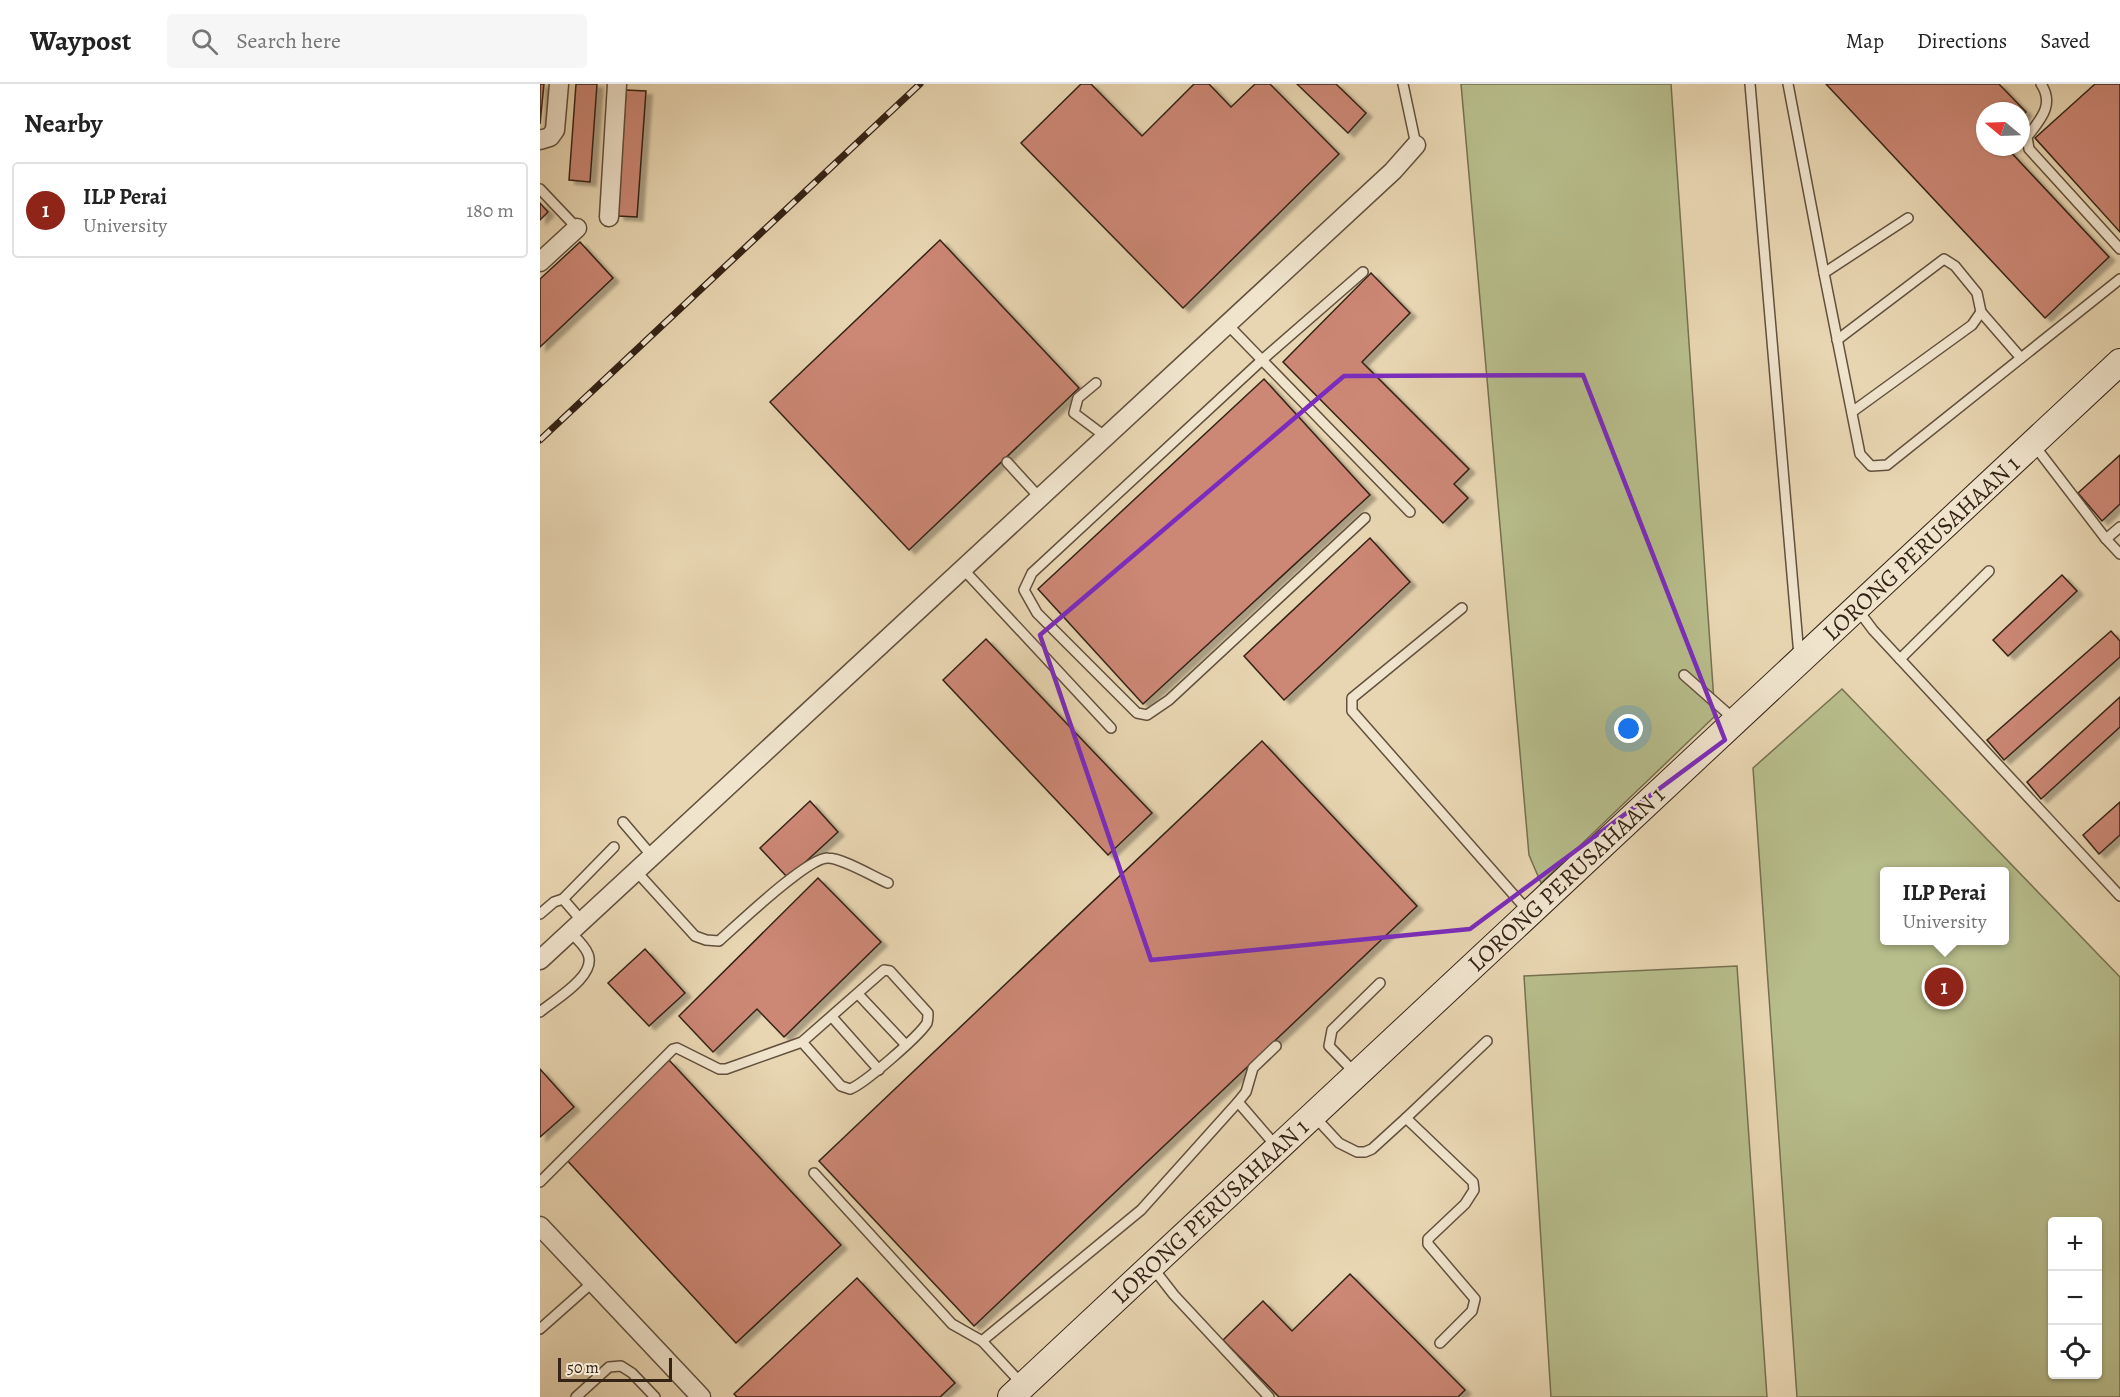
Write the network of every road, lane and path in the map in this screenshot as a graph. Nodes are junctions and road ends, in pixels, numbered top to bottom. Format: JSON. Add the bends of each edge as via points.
{"nodes":[{"id":1,"x":559,"y":84,"type":"edge"},
{"id":2,"x":617,"y":84,"type":"edge"},
{"id":3,"x":1403,"y":84,"type":"edge"},
{"id":4,"x":1750,"y":84,"type":"edge"},
{"id":5,"x":1788,"y":84,"type":"edge"},
{"id":6,"x":2041,"y":84,"type":"edge"},
{"id":7,"x":540,"y":140,"type":"edge"},
{"id":8,"x":1416,"y":145,"type":"joint"},
{"id":9,"x":540,"y":189,"type":"edge"},
{"id":10,"x":609,"y":217,"type":"dead end"},
{"id":11,"x":1908,"y":218,"type":"dead end"},
{"id":12,"x":577,"y":228,"type":"joint"},
{"id":13,"x":2120,"y":249,"type":"edge"},
{"id":14,"x":540,"y":262,"type":"edge"},
{"id":15,"x":1363,"y":272,"type":"dead end"},
{"id":16,"x":1824,"y":273,"type":"junction"},
{"id":17,"x":2120,"y":279,"type":"edge"},
{"id":18,"x":1981,"y":312,"type":"junction"},
{"id":19,"x":1227,"y":324,"type":"junction"},
{"id":20,"x":1837,"y":340,"type":"junction"},
{"id":21,"x":2021,"y":358,"type":"junction"},
{"id":22,"x":1262,"y":360,"type":"junction"},
{"id":23,"x":2120,"y":362,"type":"edge"},
{"id":24,"x":1096,"y":383,"type":"dead end"},
{"id":25,"x":1852,"y":412,"type":"junction"},
{"id":26,"x":1106,"y":437,"type":"junction"},
{"id":27,"x":2033,"y":443,"type":"junction"},
{"id":28,"x":1007,"y":462,"type":"dead end"},
{"id":29,"x":1040,"y":498,"type":"junction"},
{"id":30,"x":1410,"y":512,"type":"dead end"},
{"id":31,"x":1365,"y":518,"type":"dead end"},
{"id":32,"x":2120,"y":527,"type":"edge"},
{"id":33,"x":2106,"y":539,"type":"junction"},
{"id":34,"x":2120,"y":554,"type":"edge"},
{"id":35,"x":963,"y":569,"type":"junction"},
{"id":36,"x":1989,"y":571,"type":"dead end"},
{"id":37,"x":1462,"y":608,"type":"dead end"},
{"id":38,"x":1857,"y":608,"type":"junction"},
{"id":39,"x":1900,"y":659,"type":"junction"},
{"id":40,"x":1799,"y":661,"type":"junction"},
{"id":41,"x":1684,"y":675,"type":"dead end"},
{"id":42,"x":1736,"y":721,"type":"junction"},
{"id":43,"x":1111,"y":728,"type":"dead end"},
{"id":44,"x":624,"y":822,"type":"dead end"},
{"id":45,"x":615,"y":847,"type":"dead end"},
{"id":46,"x":652,"y":856,"type":"junction"},
{"id":47,"x":636,"y":871,"type":"junction"},
{"id":48,"x":888,"y":883,"type":"dead end"},
{"id":49,"x":2120,"y":896,"type":"edge"},
{"id":50,"x":563,"y":899,"type":"junction"},
{"id":51,"x":1529,"y":913,"type":"junction"},
{"id":52,"x":540,"y":914,"type":"edge"},
{"id":53,"x":576,"y":927,"type":"junction"},
{"id":54,"x":540,"y":960,"type":"edge"},
{"id":55,"x":1380,"y":983,"type":"dead end"},
{"id":56,"x":858,"y":994,"type":"junction"},
{"id":57,"x":540,"y":1012,"type":"edge"},
{"id":58,"x":832,"y":1017,"type":"junction"},
{"id":59,"x":1486,"y":1041,"type":"dead end"},
{"id":60,"x":802,"y":1042,"type":"junction"},
{"id":61,"x":905,"y":1044,"type":"junction"},
{"id":62,"x":1276,"y":1046,"type":"dead end"},
{"id":63,"x":879,"y":1070,"type":"junction"},
{"id":64,"x":1356,"y":1075,"type":"junction"},
{"id":65,"x":1238,"y":1102,"type":"junction"},
{"id":66,"x":1313,"y":1115,"type":"junction"},
{"id":67,"x":1406,"y":1118,"type":"junction"},
{"id":68,"x":1278,"y":1148,"type":"junction"},
{"id":69,"x":814,"y":1173,"type":"dead end"},
{"id":70,"x":540,"y":1182,"type":"edge"},
{"id":71,"x":540,"y":1226,"type":"edge"},
{"id":72,"x":1152,"y":1266,"type":"junction"},
{"id":73,"x":593,"y":1282,"type":"junction"},
{"id":74,"x":540,"y":1329,"type":"edge"},
{"id":75,"x":982,"y":1341,"type":"junction"},
{"id":76,"x":1440,"y":1343,"type":"dead end"},
{"id":77,"x":1017,"y":1391,"type":"edge"},
{"id":78,"x":576,"y":1397,"type":"edge"},
{"id":79,"x":655,"y":1397,"type":"edge"},
{"id":80,"x":701,"y":1397,"type":"edge"},
{"id":81,"x":1269,"y":1397,"type":"edge"}],
"edges":[{"from":1,"to":7,"type":"street","via":[[555,130],[550,137]]},
{"from":2,"to":10,"type":"street"},
{"from":3,"to":8,"type":"lane"},
{"from":4,"to":40,"type":"lane"},
{"from":5,"to":16,"type":"lane"},
{"from":6,"to":13,"type":"lane","via":[[2048,100],[2046,111],[2027,137],[2029,149]]},
{"from":8,"to":19,"type":"street","via":[[1393,171]]},
{"from":9,"to":12,"type":"lane"},
{"from":11,"to":16,"type":"lane"},
{"from":12,"to":14,"type":"street"},
{"from":15,"to":22,"type":"lane"},
{"from":16,"to":20,"type":"lane"},
{"from":17,"to":21,"type":"lane"},
{"from":18,"to":20,"type":"lane","via":[[1977,294],[1955,266],[1944,259]]},
{"from":18,"to":21,"type":"lane"},
{"from":18,"to":25,"type":"lane","via":[[1972,325]]},
{"from":19,"to":22,"type":"lane"},
{"from":19,"to":26,"type":"street"},
{"from":20,"to":25,"type":"lane"},
{"from":21,"to":25,"type":"lane","via":[[1887,465],[1871,466],[1860,454]]},
{"from":22,"to":30,"type":"lane"},
{"from":22,"to":31,"type":"lane","via":[[1032,573],[1024,590],[1037,613],[1137,713],[1147,716]]},
{"from":23,"to":27,"type":"street","name":"LORONG PERUSAHAAN 1"},
{"from":24,"to":26,"type":"lane","via":[[1078,398],[1074,413]]},
{"from":26,"to":29,"type":"street"},
{"from":27,"to":33,"type":"lane"},
{"from":27,"to":38,"type":"street","name":"LORONG PERUSAHAAN 1"},
{"from":28,"to":29,"type":"lane"},
{"from":29,"to":35,"type":"street"},
{"from":32,"to":33,"type":"lane"},
{"from":33,"to":34,"type":"lane"},
{"from":35,"to":43,"type":"lane"},
{"from":35,"to":46,"type":"street"},
{"from":36,"to":39,"type":"lane"},
{"from":37,"to":51,"type":"lane","via":[[1352,698],[1352,711]]},
{"from":38,"to":39,"type":"lane"},
{"from":38,"to":40,"type":"street","name":"LORONG PERUSAHAAN 1"},
{"from":39,"to":49,"type":"lane"},
{"from":40,"to":42,"type":"street","name":"LORONG PERUSAHAAN 1"},
{"from":41,"to":42,"type":"lane"},
{"from":42,"to":51,"type":"street","name":"LORONG PERUSAHAAN 1"},
{"from":44,"to":46,"type":"lane"},
{"from":45,"to":50,"type":"lane"},
{"from":46,"to":47,"type":"street"},
{"from":47,"to":48,"type":"lane","via":[[695,936],[719,941],[779,886],[826,857]]},
{"from":47,"to":53,"type":"street"},
{"from":50,"to":52,"type":"lane"},
{"from":50,"to":53,"type":"lane"},
{"from":51,"to":64,"type":"street","name":"LORONG PERUSAHAAN 1"},
{"from":53,"to":54,"type":"street"},
{"from":53,"to":57,"type":"lane","via":[[588,954],[587,972]]},
{"from":55,"to":64,"type":"lane","via":[[1332,1030],[1329,1046]]},
{"from":56,"to":58,"type":"lane"},
{"from":56,"to":61,"type":"lane"},
{"from":56,"to":61,"type":"lane","via":[[884,970],[890,971],[928,1013],[926,1023]]},
{"from":58,"to":60,"type":"lane"},
{"from":58,"to":63,"type":"lane"},
{"from":59,"to":67,"type":"lane"},
{"from":60,"to":63,"type":"lane","via":[[846,1089],[856,1087]]},
{"from":60,"to":70,"type":"lane","via":[[726,1069],[718,1069],[678,1048],[669,1051]]},
{"from":61,"to":63,"type":"lane"},
{"from":62,"to":65,"type":"lane","via":[[1253,1068],[1246,1092]]},
{"from":64,"to":66,"type":"street","name":"LORONG PERUSAHAAN 1"},
{"from":65,"to":68,"type":"lane"},
{"from":65,"to":75,"type":"lane","via":[[1142,1210]]},
{"from":66,"to":67,"type":"lane","via":[[1339,1143],[1357,1152],[1372,1149]]},
{"from":66,"to":68,"type":"street","name":"LORONG PERUSAHAAN 1"},
{"from":67,"to":76,"type":"lane","via":[[1473,1182],[1472,1196],[1428,1239],[1428,1244],[1475,1299],[1472,1311]]},
{"from":68,"to":72,"type":"street","name":"LORONG PERUSAHAAN 1"},
{"from":69,"to":75,"type":"lane","via":[[952,1324]]},
{"from":71,"to":73,"type":"street"},
{"from":72,"to":77,"type":"street","name":"LORONG PERUSAHAAN 1"},
{"from":72,"to":81,"type":"lane"},
{"from":73,"to":74,"type":"lane"},
{"from":73,"to":80,"type":"street"},
{"from":75,"to":77,"type":"lane"},
{"from":78,"to":79,"type":"lane","via":[[609,1367],[621,1366]]}]}
